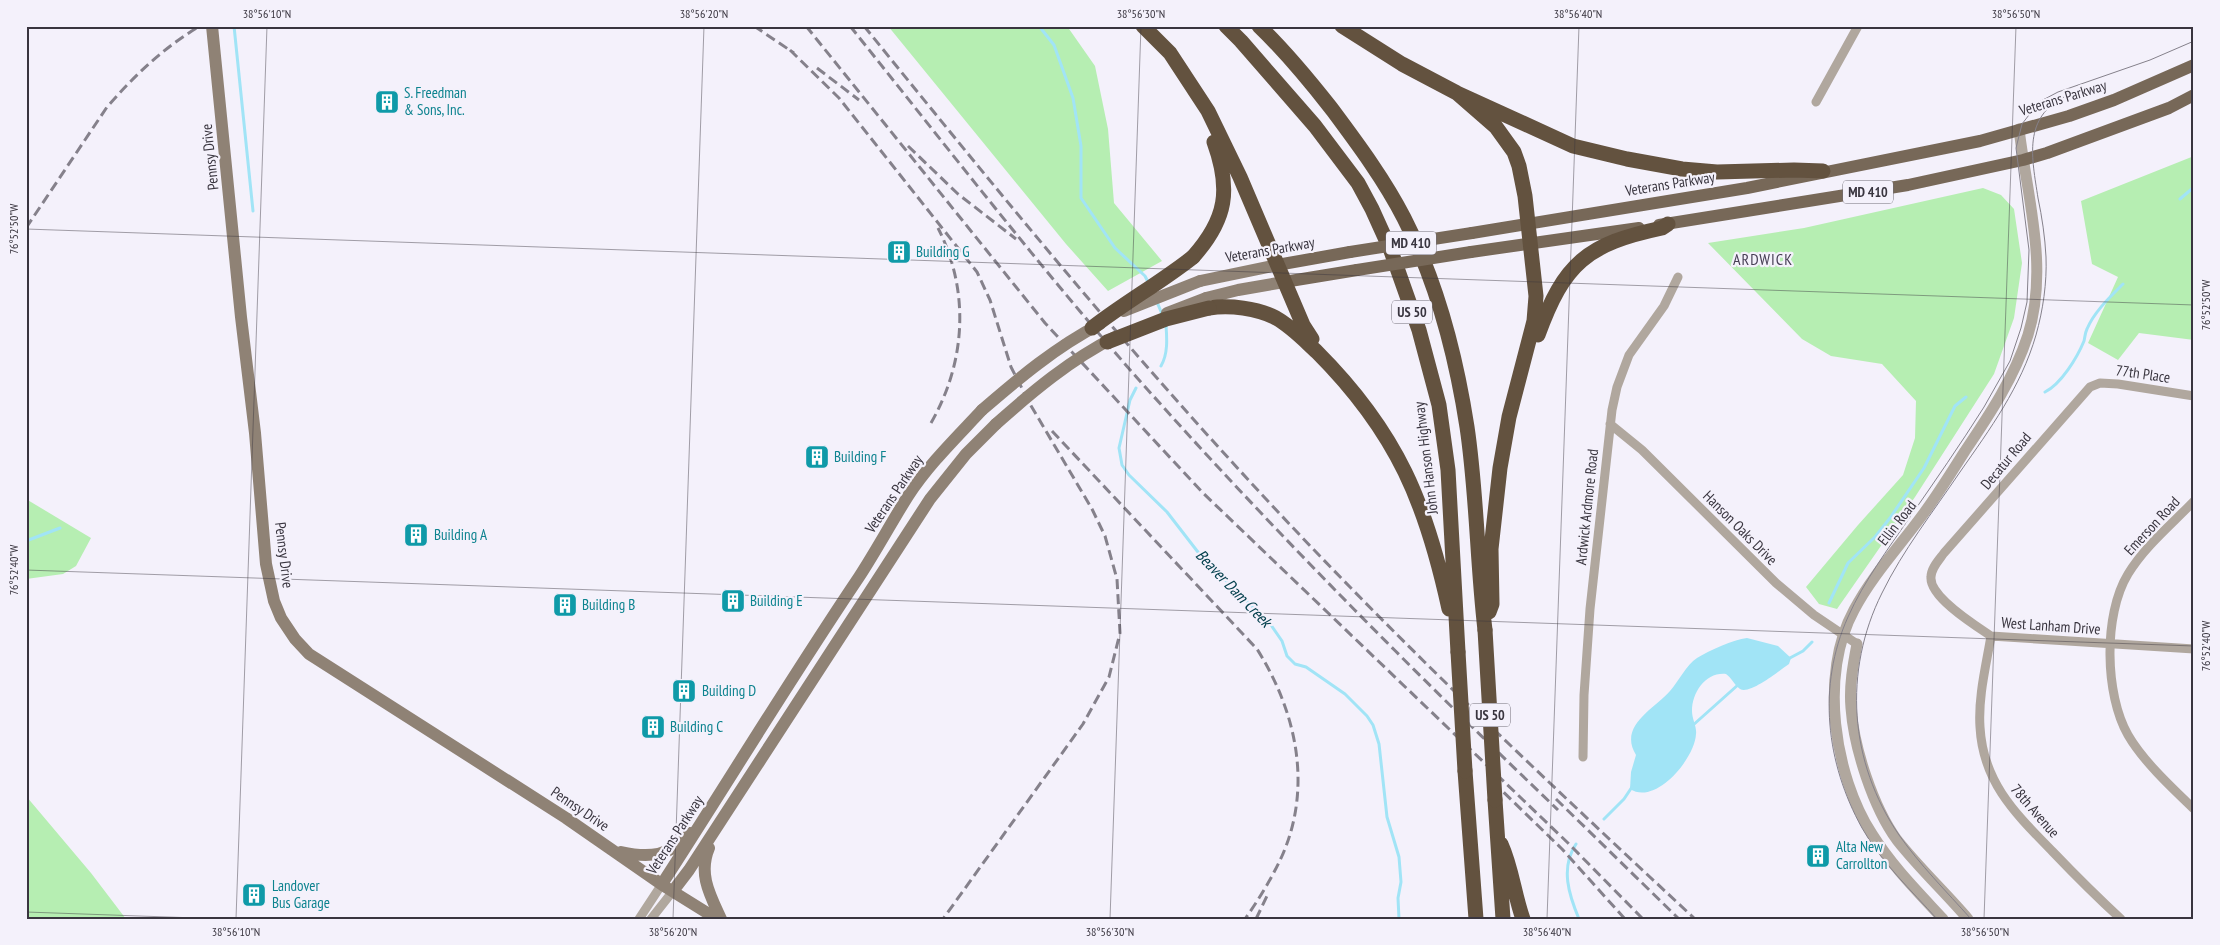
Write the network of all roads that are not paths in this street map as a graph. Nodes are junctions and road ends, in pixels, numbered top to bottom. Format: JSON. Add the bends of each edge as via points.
{"nodes":[{"id":1,"x":212,"y":26,"type":"edge"},
{"id":2,"x":1143,"y":26,"type":"edge"},
{"id":3,"x":1226,"y":26,"type":"edge"},
{"id":4,"x":1258,"y":26,"type":"edge"},
{"id":5,"x":1342,"y":26,"type":"edge"},
{"id":6,"x":1858,"y":26,"type":"edge"},
{"id":7,"x":2194,"y":65,"type":"edge"},
{"id":8,"x":1456,"y":92,"type":"junction"},
{"id":9,"x":2194,"y":95,"type":"edge"},
{"id":10,"x":1816,"y":102,"type":"dead end"},
{"id":11,"x":2019,"y":129,"type":"junction"},
{"id":12,"x":2023,"y":160,"type":"junction"},
{"id":13,"x":1823,"y":171,"type":"junction"},
{"id":14,"x":1528,"y":223,"type":"junction"},
{"id":15,"x":1668,"y":224,"type":"junction"},
{"id":16,"x":1530,"y":244,"type":"junction"},
{"id":17,"x":1277,"y":265,"type":"junction"},
{"id":18,"x":1678,"y":277,"type":"dead end"},
{"id":19,"x":1284,"y":282,"type":"junction"},
{"id":20,"x":1207,"y":303,"type":"junction"},
{"id":21,"x":1092,"y":328,"type":"junction"},
{"id":22,"x":1107,"y":342,"type":"joint"},
{"id":23,"x":1329,"y":365,"type":"junction"},
{"id":24,"x":2090,"y":387,"type":"joint"},
{"id":25,"x":2194,"y":396,"type":"edge"},
{"id":26,"x":1513,"y":402,"type":"junction"},
{"id":27,"x":1610,"y":424,"type":"junction"},
{"id":28,"x":2194,"y":501,"type":"edge"},
{"id":29,"x":1944,"y":553,"type":"joint"},
{"id":30,"x":1485,"y":630,"type":"junction"},
{"id":31,"x":1844,"y":635,"type":"junction"},
{"id":32,"x":1991,"y":636,"type":"junction"},
{"id":33,"x":1857,"y":644,"type":"joint"},
{"id":34,"x":2111,"y":644,"type":"junction"},
{"id":35,"x":2194,"y":649,"type":"edge"},
{"id":36,"x":1458,"y":652,"type":"junction"},
{"id":37,"x":1583,"y":757,"type":"dead end"},
{"id":38,"x":716,"y":802,"type":"junction"},
{"id":39,"x":2194,"y":809,"type":"edge"},
{"id":40,"x":714,"y":831,"type":"junction"},
{"id":41,"x":1497,"y":834,"type":"junction"},
{"id":42,"x":613,"y":850,"type":"junction"},
{"id":43,"x":667,"y":888,"type":"junction"},
{"id":44,"x":639,"y":919,"type":"edge"},
{"id":45,"x":651,"y":919,"type":"edge"},
{"id":46,"x":717,"y":919,"type":"edge"},
{"id":47,"x":721,"y":919,"type":"edge"},
{"id":48,"x":1476,"y":919,"type":"edge"},
{"id":49,"x":1503,"y":919,"type":"edge"},
{"id":50,"x":1523,"y":919,"type":"edge"},
{"id":51,"x":1943,"y":919,"type":"edge"},
{"id":52,"x":1968,"y":919,"type":"edge"},
{"id":53,"x":2121,"y":919,"type":"edge"}],
"edges":[{"from":1,"to":42,"type":"main road","name":"Pennsy Drive","via":[[256,433],[266,564],[281,618],[309,654]]},
{"from":2,"to":17,"type":"highway","via":[[1170,53],[1208,111]]},
{"from":2,"to":21,"type":"highway","bridge":true,"via":[[1185,82],[1206,119],[1225,184],[1224,201],[1210,234],[1193,258]]},
{"from":3,"to":36,"type":"highway","name":"John Hanson Highway","number":"US 50","via":[[1316,126],[1358,183],[1391,251],[1419,330],[1439,404],[1448,479]]},
{"from":4,"to":30,"type":"highway","number":"US 50","via":[[1290,59],[1346,128],[1387,188],[1417,246],[1444,323],[1462,396],[1473,474]]},
{"from":5,"to":8,"type":"highway","via":[[1402,64]]},
{"from":6,"to":10,"type":"street"},
{"from":7,"to":11,"type":"main road","name":"Veterans Parkway","number":"MD 410","via":[[2114,100]]},
{"from":8,"to":13,"type":"highway","via":[[1574,146],[1627,160],[1717,172]]},
{"from":8,"to":14,"type":"highway","via":[[1496,127],[1514,152],[1523,181]]},
{"from":9,"to":12,"type":"main road","number":"MD 410","via":[[2160,111]]},
{"from":11,"to":12,"type":"street","name":"Ellin Road"},
{"from":11,"to":13,"type":"main road","name":"Veterans Parkway","number":"MD 410","via":[[1879,162]]},
{"from":12,"to":15,"type":"main road","number":"MD 410","via":[[1908,185]]},
{"from":12,"to":31,"type":"street","name":"Ellin Road","via":[[2036,237],[2037,263],[2033,314],[2022,352],[2010,380],[1986,419],[1924,515],[1874,578],[1853,612]]},
{"from":13,"to":14,"type":"main road","name":"Veterans Parkway","number":"MD 410","via":[[1747,188]]},
{"from":14,"to":16,"type":"highway"},
{"from":14,"to":17,"type":"main road","name":"Veterans Parkway","number":"MD 410","bridge":true},
{"from":15,"to":16,"type":"main road","number":"MD 410"},
{"from":15,"to":26,"type":"highway","via":[[1616,240],[1590,253],[1558,286]]},
{"from":16,"to":19,"type":"main road","number":"MD 410","bridge":true},
{"from":16,"to":26,"type":"highway","via":[[1536,296],[1534,321]]},
{"from":17,"to":19,"type":"highway"},
{"from":17,"to":21,"type":"main road","name":"Veterans Parkway","number":"MD 410","bridge":true,"via":[[1200,281],[1150,299]]},
{"from":18,"to":27,"type":"street","name":"Ardwick Ardmore Road","via":[[1664,306],[1630,355],[1617,387]]},
{"from":19,"to":20,"type":"main road","number":"MD 410","via":[[1238,290]]},
{"from":19,"to":23,"type":"highway","via":[[1302,325]]},
{"from":20,"to":22,"type":"highway","bridge":true},
{"from":20,"to":23,"type":"highway","via":[[1273,317],[1297,333]]},
{"from":21,"to":38,"type":"main road","name":"Veterans Parkway","number":"MD 410","bridge":true,"via":[[1031,369],[982,410],[932,464],[800,664]]},
{"from":22,"to":40,"type":"main road","name":"Veterans Parkway","bridge":true,"via":[[1065,366],[1032,392],[966,454],[930,499]]},
{"from":23,"to":36,"type":"highway","via":[[1371,415],[1405,472],[1432,540]]},
{"from":24,"to":25,"type":"street","name":"77th Place","via":[[2100,383],[2118,384]]},
{"from":24,"to":29,"type":"street","name":"Decatur Road"},
{"from":26,"to":30,"type":"highway","via":[[1500,468],[1491,549],[1492,604]]},
{"from":27,"to":31,"type":"street","name":"Hanson Oaks Drive","via":[[1642,450],[1800,605]]},
{"from":27,"to":37,"type":"street","name":"Ardwick Ardmore Road","via":[[1590,609]]},
{"from":28,"to":34,"type":"street","name":"Emerson Road","via":[[2145,551],[2126,576],[2119,594]]},
{"from":29,"to":32,"type":"street","name":"West Lanham Drive","via":[[1933,569],[1932,585],[1951,606]]},
{"from":30,"to":41,"type":"highway","number":"US 50","bridge":true},
{"from":31,"to":33,"type":"street","name":"Hanson Oaks Drive"},
{"from":31,"to":51,"type":"street","name":"Ellin Road","via":[[1835,684],[1835,716],[1836,734],[1851,791],[1870,832],[1896,868]]},
{"from":32,"to":34,"type":"street","name":"West Lanham Drive"},
{"from":32,"to":53,"type":"street","name":"78th Avenue","via":[[1980,727],[1993,780],[2018,817]]},
{"from":33,"to":52,"type":"street","via":[[1852,667],[1851,708],[1869,784],[1896,838]]},
{"from":34,"to":35,"type":"street","name":"West Lanham Drive"},
{"from":34,"to":39,"type":"street","name":"Emerson Road","via":[[2112,686],[2121,722],[2143,755]]},
{"from":36,"to":48,"type":"highway","name":"John Hanson Highway","number":"US 50","bridge":true},
{"from":38,"to":42,"type":"main road","via":[[687,837],[666,852],[648,857]]},
{"from":38,"to":43,"type":"main road","name":"Veterans Parkway","number":"MD 410"},
{"from":40,"to":43,"type":"main road","name":"Veterans Parkway","via":[[689,870]]},
{"from":40,"to":47,"type":"main road","via":[[705,857],[705,883]]},
{"from":41,"to":49,"type":"highway","number":"US 50"},
{"from":41,"to":50,"type":"highway","via":[[1510,863]]},
{"from":42,"to":43,"type":"main road","name":"Pennsy Drive"},
{"from":43,"to":44,"type":"street","name":"Veterans Parkway"},
{"from":43,"to":45,"type":"street","name":"Veterans Parkway"},
{"from":43,"to":46,"type":"main road","name":"Pennsy Drive"}]}
